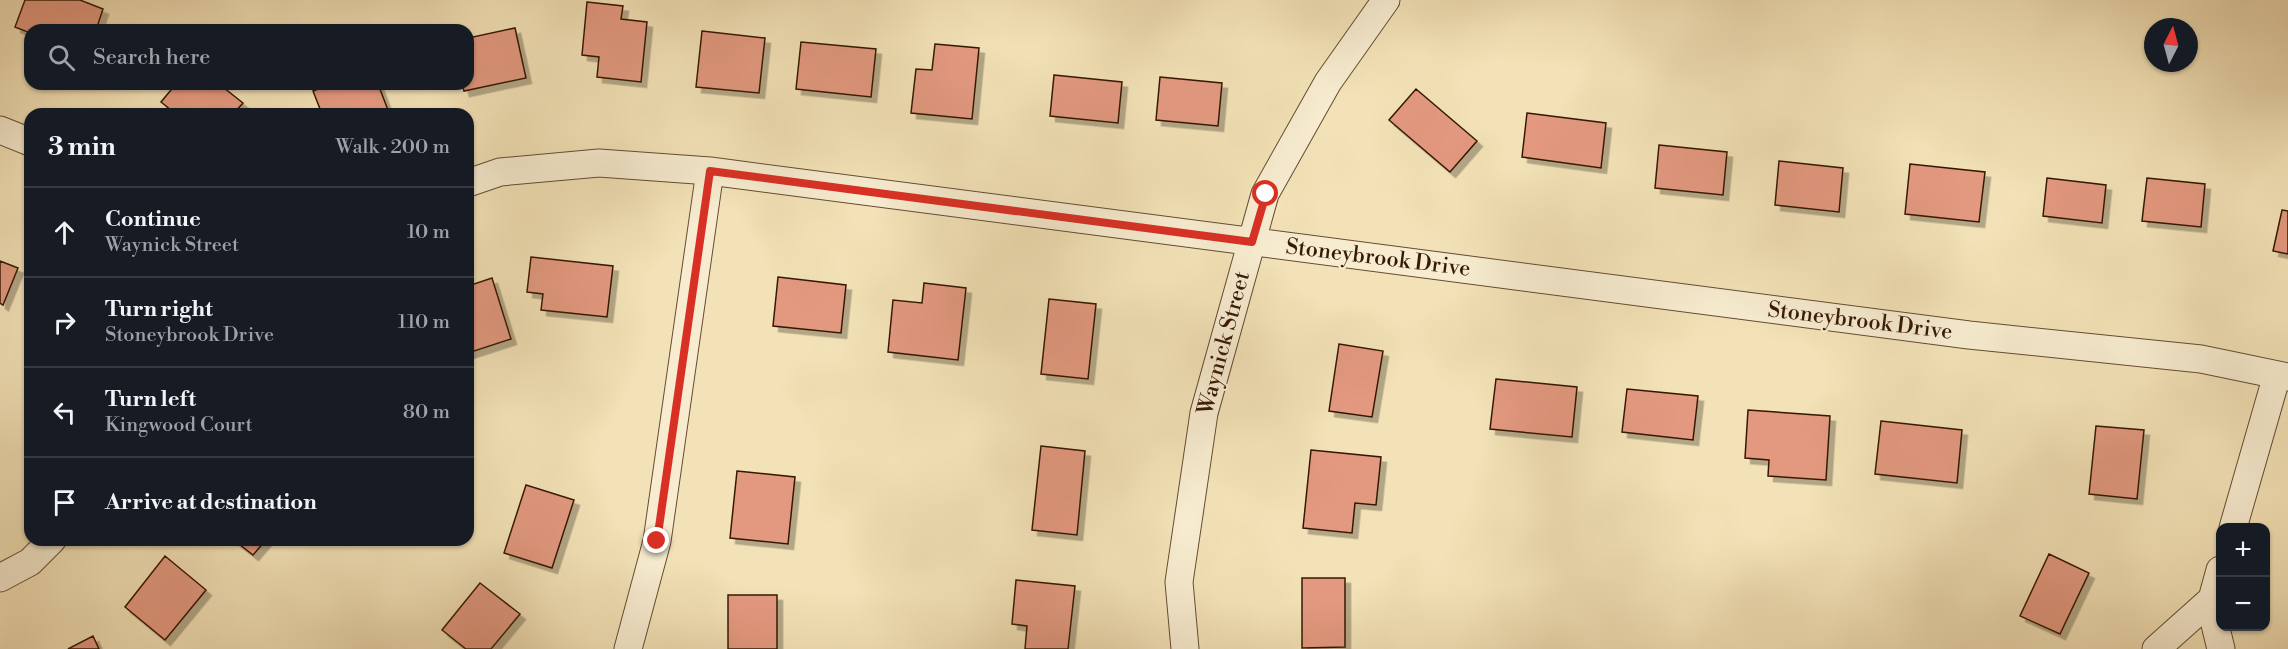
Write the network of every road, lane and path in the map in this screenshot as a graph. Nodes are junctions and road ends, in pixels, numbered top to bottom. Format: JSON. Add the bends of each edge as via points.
{"nodes":[{"id":1,"x":1386,"y":0,"type":"edge"},
{"id":2,"x":0,"y":130,"type":"edge"},
{"id":3,"x":24,"y":140,"type":"edge"},
{"id":4,"x":710,"y":171,"type":"junction"},
{"id":5,"x":474,"y":181,"type":"edge"},
{"id":6,"x":1252,"y":242,"type":"junction"},
{"id":7,"x":2282,"y":376,"type":"edge"},
{"id":8,"x":2235,"y":523,"type":"edge"},
{"id":9,"x":46,"y":546,"type":"edge"},
{"id":10,"x":2218,"y":577,"type":"edge"},
{"id":11,"x":0,"y":578,"type":"edge"},
{"id":12,"x":2212,"y":599,"type":"junction"},
{"id":13,"x":628,"y":649,"type":"edge"},
{"id":14,"x":1185,"y":649,"type":"edge"},
{"id":15,"x":2156,"y":649,"type":"edge"},
{"id":16,"x":2221,"y":649,"type":"edge"}],
"edges":[{"from":1,"to":6,"type":"street","name":"Waynick Street","via":[[1328,82],[1266,194]]},
{"from":2,"to":3,"type":"street"},
{"from":4,"to":5,"type":"street","name":"Stoneybrook Drive","via":[[598,163],[500,172]]},
{"from":4,"to":6,"type":"street","name":"Stoneybrook Drive"},
{"from":4,"to":13,"type":"street","via":[[657,541]]},
{"from":6,"to":7,"type":"street","name":"Stoneybrook Drive","via":[[1969,335],[2201,359]]},
{"from":6,"to":14,"type":"street","name":"Waynick Street","via":[[1204,412],[1179,582]]},
{"from":7,"to":8,"type":"street"},
{"from":9,"to":11,"type":"street","via":[[30,562]]},
{"from":10,"to":12,"type":"street"},
{"from":12,"to":15,"type":"street"},
{"from":12,"to":16,"type":"street"}]}
